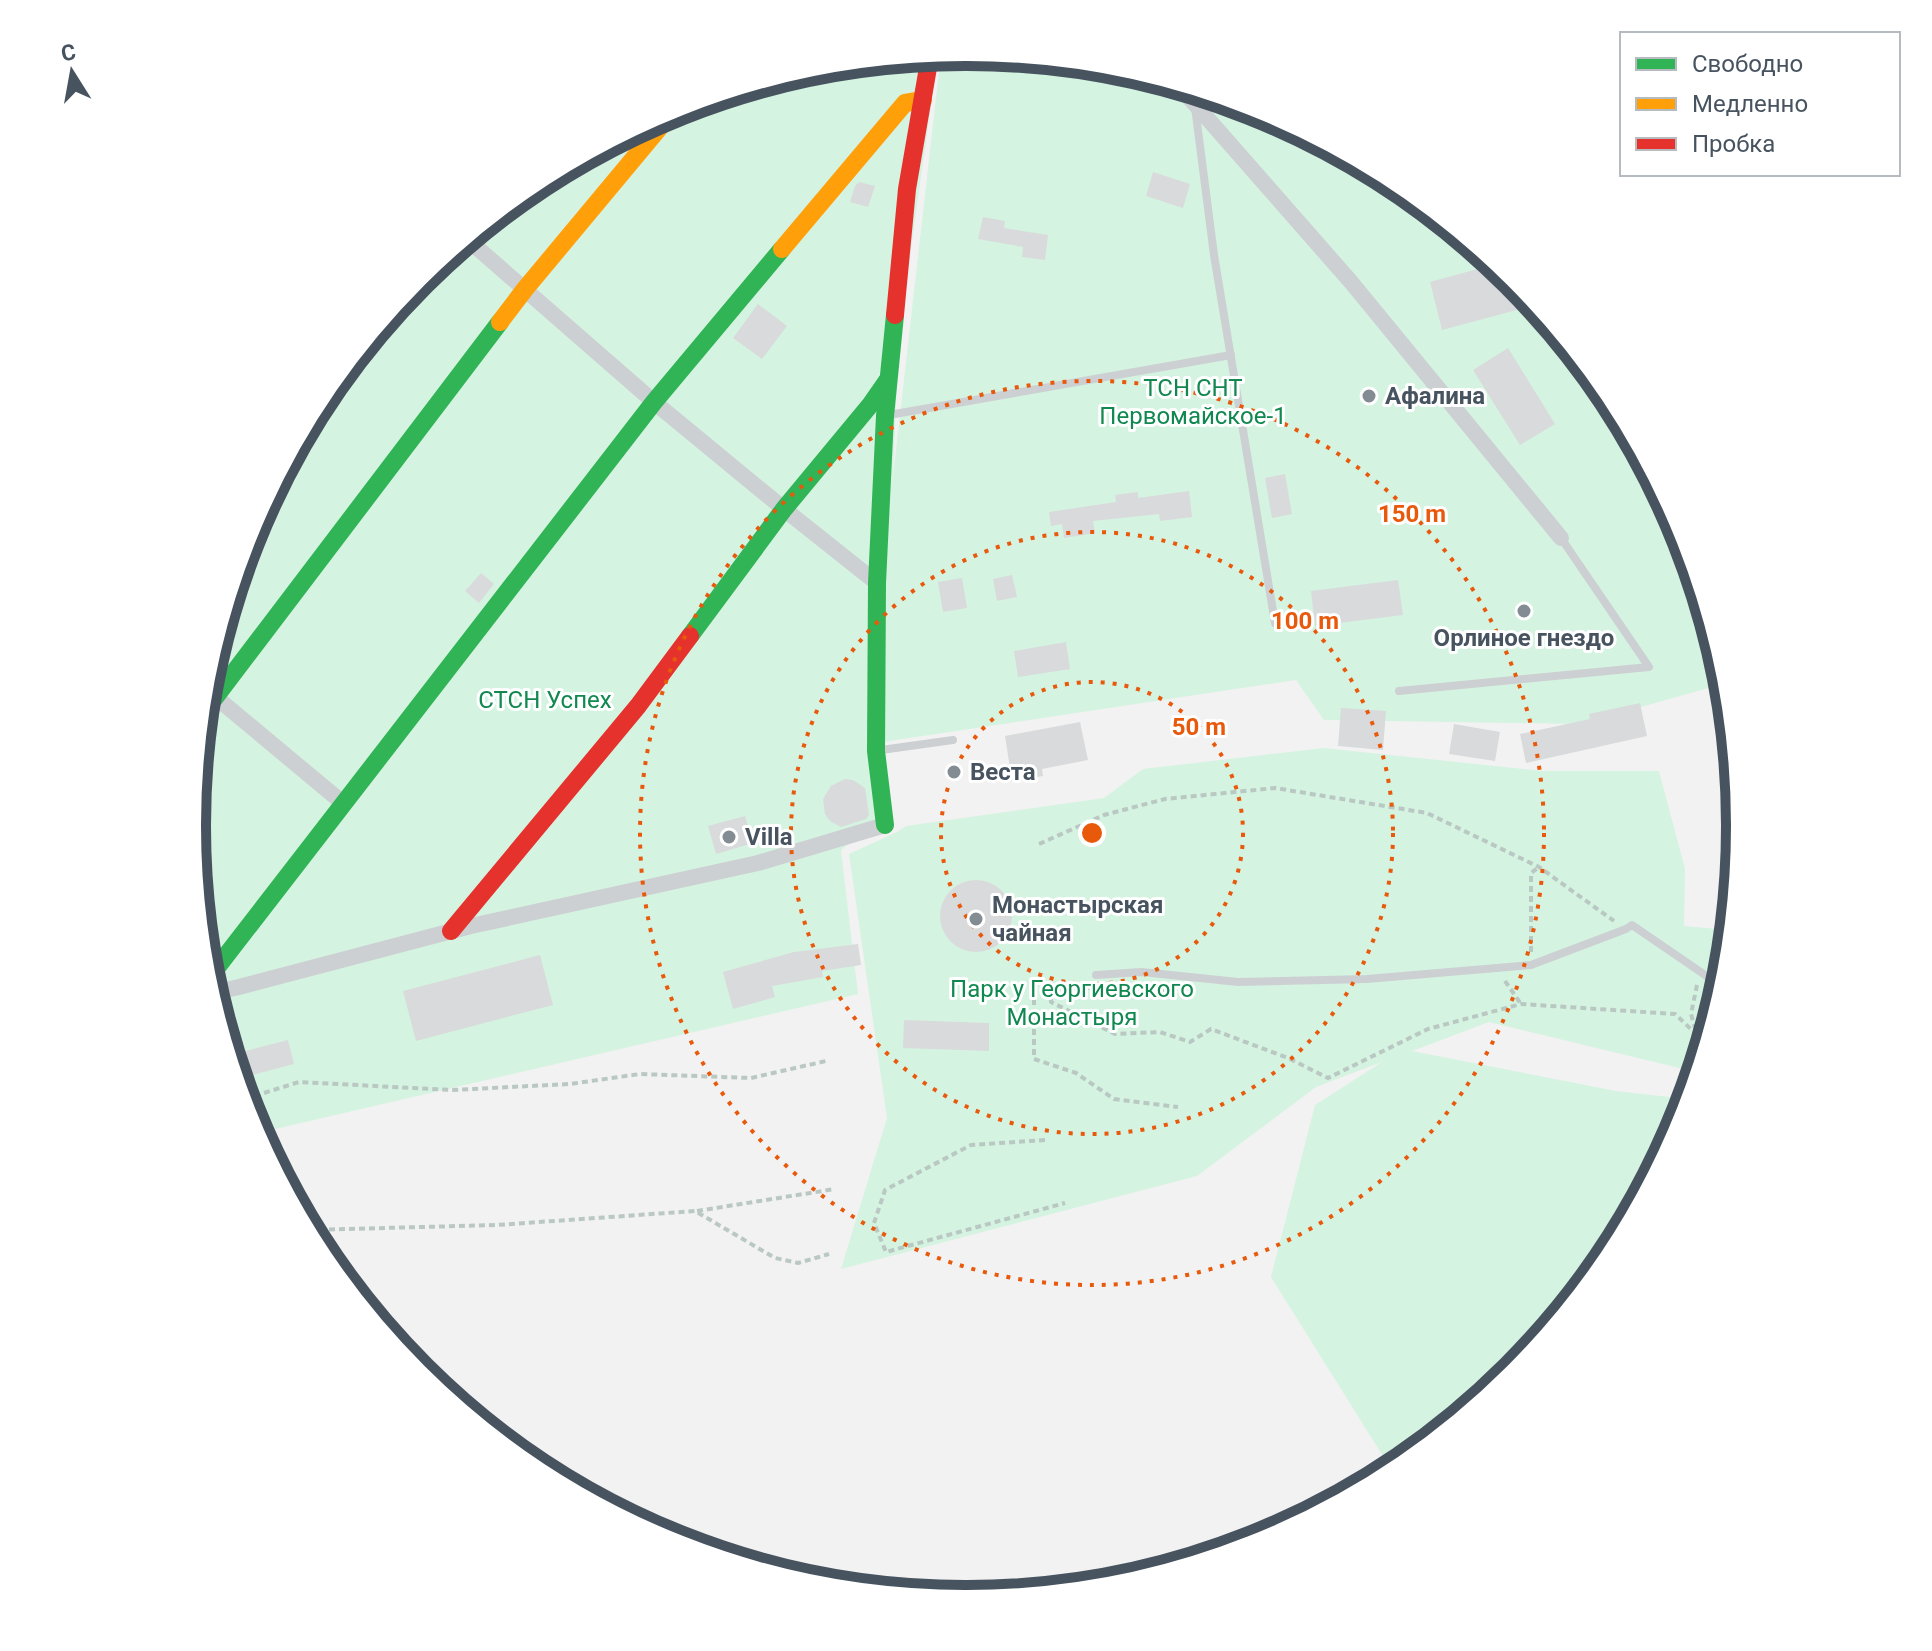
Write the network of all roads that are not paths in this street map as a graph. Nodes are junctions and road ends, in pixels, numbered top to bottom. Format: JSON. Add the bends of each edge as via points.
{"nodes":[{"id":1,"x":928,"y":68,"type":"edge"},
{"id":2,"x":923,"y":100,"type":"junction"},
{"id":3,"x":1194,"y":102,"type":"joint"},
{"id":4,"x":655,"y":133,"type":"edge"},
{"id":5,"x":475,"y":246,"type":"edge"},
{"id":6,"x":525,"y":289,"type":"junction"},
{"id":7,"x":1231,"y":355,"type":"junction"},
{"id":8,"x":888,"y":379,"type":"junction"},
{"id":9,"x":654,"y":402,"type":"junction"},
{"id":10,"x":885,"y":416,"type":"junction"},
{"id":11,"x":784,"y":509,"type":"junction"},
{"id":12,"x":1561,"y":538,"type":"joint"},
{"id":13,"x":877,"y":583,"type":"junction"},
{"id":14,"x":1275,"y":623,"type":"dead end"},
{"id":15,"x":220,"y":681,"type":"edge"},
{"id":16,"x":1399,"y":691,"type":"dead end"},
{"id":17,"x":218,"y":698,"type":"edge"},
{"id":18,"x":953,"y":740,"type":"dead end"},
{"id":19,"x":876,"y":751,"type":"junction"},
{"id":20,"x":344,"y":804,"type":"junction"},
{"id":21,"x":885,"y":825,"type":"joint"},
{"id":22,"x":451,"y":931,"type":"junction"},
{"id":23,"x":219,"y":964,"type":"edge"},
{"id":24,"x":1096,"y":975,"type":"dead end"},
{"id":25,"x":1710,"y":976,"type":"edge"},
{"id":26,"x":225,"y":990,"type":"edge"}],
"edges":[{"from":1,"to":2,"type":"street"},
{"from":2,"to":8,"type":"street","via":[[907,189]]},
{"from":2,"to":9,"type":"street","via":[[905,103]]},
{"from":3,"to":7,"type":"lane"},
{"from":3,"to":12,"type":"street","via":[[1351,282]]},
{"from":4,"to":6,"type":"street"},
{"from":5,"to":6,"type":"street"},
{"from":6,"to":9,"type":"street"},
{"from":6,"to":15,"type":"street"},
{"from":7,"to":10,"type":"lane"},
{"from":7,"to":14,"type":"lane"},
{"from":8,"to":10,"type":"street"},
{"from":8,"to":11,"type":"street"},
{"from":9,"to":11,"type":"street"},
{"from":9,"to":20,"type":"street"},
{"from":10,"to":13,"type":"street"},
{"from":11,"to":13,"type":"street"},
{"from":11,"to":22,"type":"street","via":[[638,706]]},
{"from":12,"to":16,"type":"lane","via":[[1649,667]]},
{"from":13,"to":19,"type":"street"},
{"from":17,"to":20,"type":"street"},
{"from":18,"to":19,"type":"lane"},
{"from":19,"to":21,"type":"street"},
{"from":20,"to":23,"type":"street"},
{"from":21,"to":22,"type":"street","via":[[758,863]]},
{"from":22,"to":26,"type":"street"},
{"from":24,"to":25,"type":"lane","via":[[1142,972],[1238,982],[1352,980],[1531,965],[1632,925]]}]}
